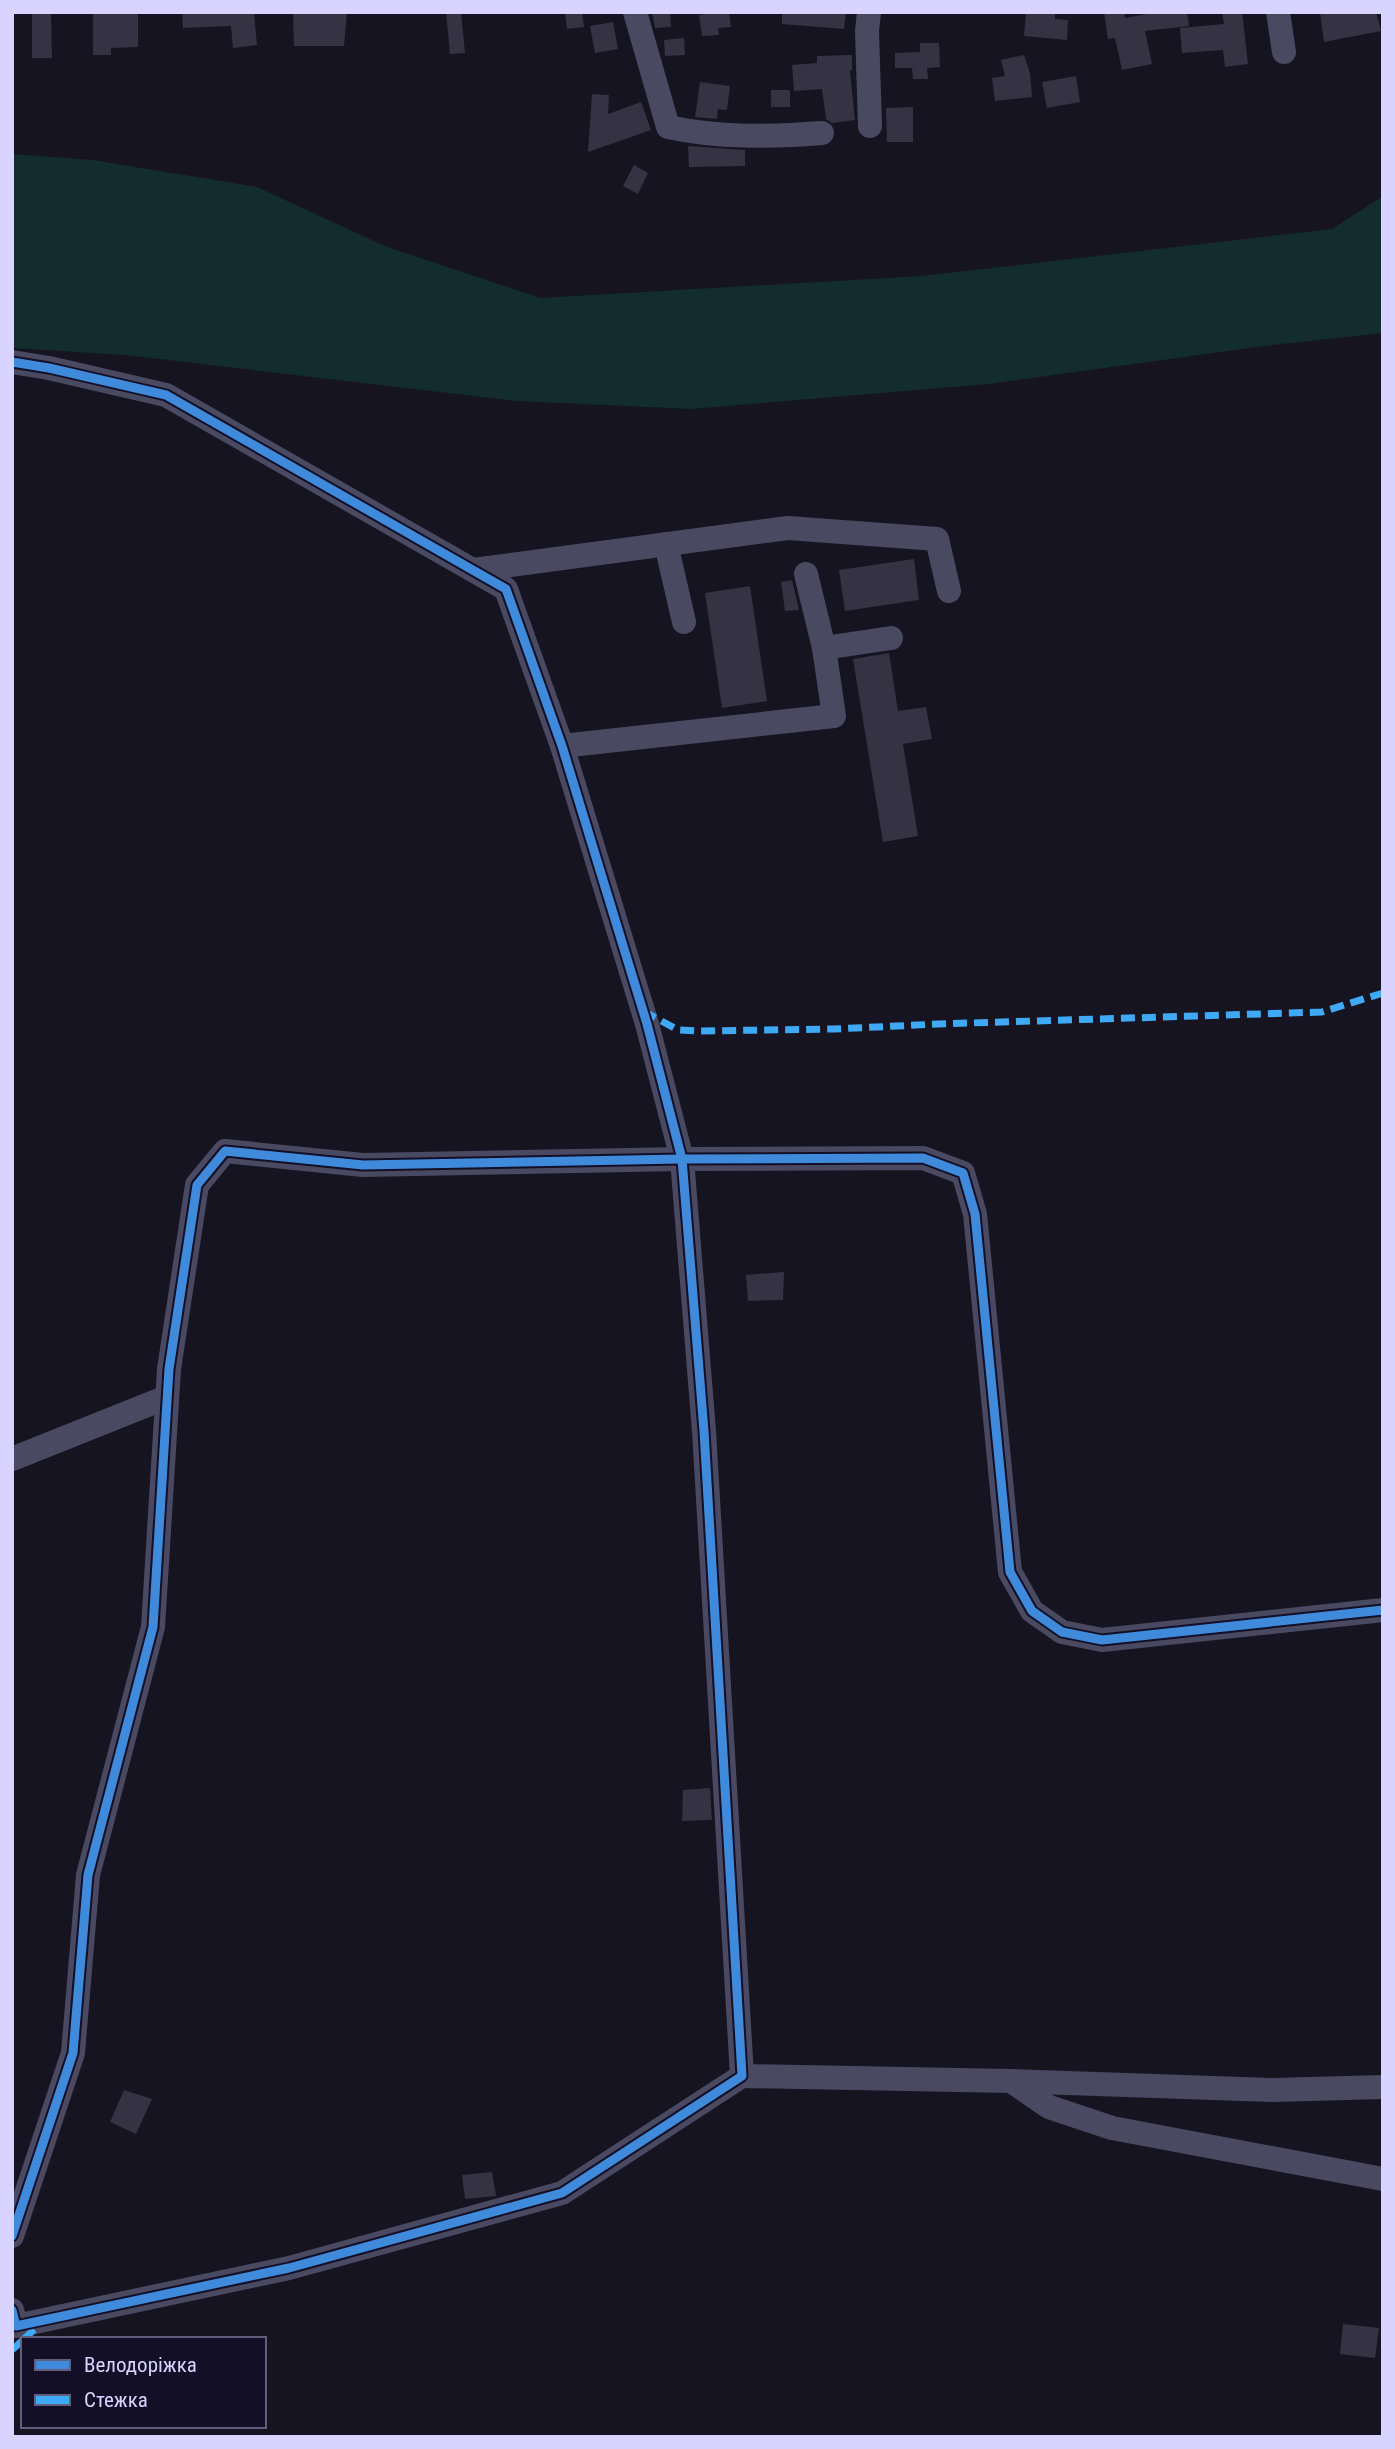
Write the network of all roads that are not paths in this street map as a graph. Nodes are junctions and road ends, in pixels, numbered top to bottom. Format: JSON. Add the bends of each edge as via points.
{"nodes":[{"id":1,"x":635,"y":12,"type":"edge"},
{"id":2,"x":869,"y":12,"type":"edge"},
{"id":3,"x":1278,"y":12,"type":"edge"},
{"id":4,"x":1284,"y":52,"type":"dead end"},
{"id":5,"x":870,"y":126,"type":"dead end"},
{"id":6,"x":822,"y":134,"type":"dead end"},
{"id":7,"x":12,"y":362,"type":"edge"},
{"id":8,"x":666,"y":544,"type":"junction"},
{"id":9,"x":473,"y":570,"type":"junction"},
{"id":10,"x":806,"y":574,"type":"dead end"},
{"id":11,"x":949,"y":591,"type":"dead end"},
{"id":12,"x":684,"y":622,"type":"dead end"},
{"id":13,"x":891,"y":638,"type":"dead end"},
{"id":14,"x":824,"y":648,"type":"junction"},
{"id":15,"x":562,"y":746,"type":"junction"},
{"id":16,"x":682,"y":1159,"type":"junction"},
{"id":17,"x":167,"y":1396,"type":"junction"},
{"id":18,"x":12,"y":1459,"type":"edge"},
{"id":19,"x":1383,"y":1610,"type":"edge"},
{"id":20,"x":742,"y":2076,"type":"junction"},
{"id":21,"x":1012,"y":2081,"type":"junction"},
{"id":22,"x":1383,"y":2087,"type":"edge"},
{"id":23,"x":1383,"y":2179,"type":"edge"},
{"id":24,"x":12,"y":2236,"type":"edge"},
{"id":25,"x":12,"y":2310,"type":"edge"}],
"edges":[{"from":1,"to":6,"type":"street","via":[[668,127],[759,137]]},
{"from":2,"to":5,"type":"street"},
{"from":3,"to":4,"type":"street"},
{"from":7,"to":9,"type":"street","via":[[166,395]]},
{"from":8,"to":9,"type":"street"},
{"from":8,"to":11,"type":"street","via":[[789,528],[937,539]]},
{"from":8,"to":12,"type":"street"},
{"from":9,"to":15,"type":"street","via":[[506,589]]},
{"from":10,"to":14,"type":"street"},
{"from":13,"to":14,"type":"street"},
{"from":14,"to":15,"type":"street","via":[[834,716]]},
{"from":15,"to":16,"type":"street","via":[[647,1024]]},
{"from":16,"to":17,"type":"street","via":[[363,1165],[225,1151],[197,1185]]},
{"from":16,"to":19,"type":"street","via":[[923,1158],[963,1173],[975,1214],[1010,1572],[1032,1611],[1062,1632],[1102,1640]]},
{"from":16,"to":20,"type":"street","via":[[704,1431]]},
{"from":17,"to":18,"type":"street"},
{"from":17,"to":24,"type":"street","via":[[153,1627],[88,1875],[73,2053]]},
{"from":20,"to":21,"type":"street"},
{"from":20,"to":25,"type":"street","via":[[562,2193],[275,2271],[16,2326]]},
{"from":21,"to":22,"type":"street","via":[[1273,2090]]},
{"from":21,"to":23,"type":"street","via":[[1049,2107],[1112,2128]]}]}
